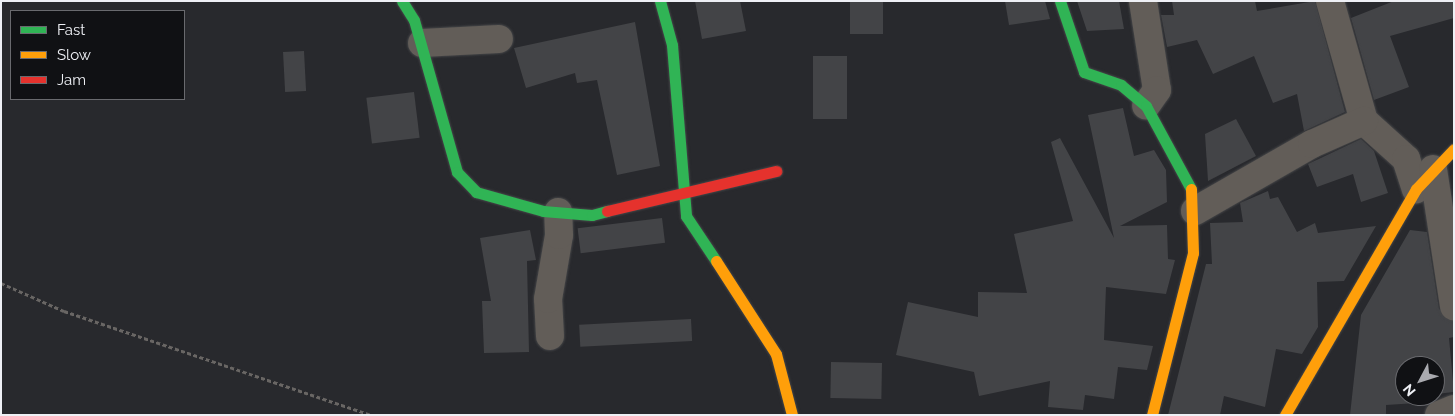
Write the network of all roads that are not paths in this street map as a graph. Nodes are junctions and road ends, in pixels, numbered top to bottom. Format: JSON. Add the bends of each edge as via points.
{"nodes":[{"id":1,"x":402,"y":1,"type":"edge"},
{"id":2,"x":660,"y":1,"type":"edge"},
{"id":3,"x":1060,"y":1,"type":"edge"},
{"id":4,"x":1143,"y":1,"type":"edge"},
{"id":5,"x":1330,"y":1,"type":"edge"},
{"id":6,"x":499,"y":39,"type":"dead end"},
{"id":7,"x":422,"y":44,"type":"junction"},
{"id":8,"x":1146,"y":106,"type":"junction"},
{"id":9,"x":1364,"y":121,"type":"junction"},
{"id":10,"x":1454,"y":149,"type":"edge"},
{"id":11,"x":776,"y":171,"type":"dead end"},
{"id":12,"x":1425,"y":179,"type":"junction"},
{"id":13,"x":683,"y":196,"type":"junction"},
{"id":14,"x":1195,"y":211,"type":"junction"},
{"id":15,"x":558,"y":212,"type":"junction"},
{"id":16,"x":1454,"y":306,"type":"edge"},
{"id":17,"x":550,"y":336,"type":"dead end"},
{"id":18,"x":1454,"y":409,"type":"edge"},
{"id":19,"x":792,"y":415,"type":"edge"},
{"id":20,"x":1152,"y":415,"type":"edge"},
{"id":21,"x":1285,"y":415,"type":"edge"},
{"id":22,"x":1439,"y":415,"type":"edge"}],
"edges":[{"from":1,"to":7,"type":"street"},
{"from":2,"to":13,"type":"street","via":[[672,45]]},
{"from":3,"to":8,"type":"street","via":[[1084,72],[1121,85]]},
{"from":4,"to":8,"type":"street","via":[[1158,90]]},
{"from":5,"to":9,"type":"street"},
{"from":6,"to":7,"type":"street"},
{"from":7,"to":15,"type":"street","via":[[457,172],[476,192]]},
{"from":8,"to":14,"type":"street","via":[[1185,172]]},
{"from":9,"to":12,"type":"street"},
{"from":9,"to":14,"type":"street","via":[[1312,144]]},
{"from":10,"to":12,"type":"street"},
{"from":11,"to":13,"type":"street"},
{"from":12,"to":16,"type":"street"},
{"from":12,"to":21,"type":"street"},
{"from":13,"to":15,"type":"street","via":[[592,215]]},
{"from":13,"to":19,"type":"street","via":[[686,216],[699,240],[776,354]]},
{"from":14,"to":20,"type":"street","via":[[1193,253]]},
{"from":15,"to":17,"type":"street","via":[[559,235],[548,299]]},
{"from":18,"to":22,"type":"street"}]}
